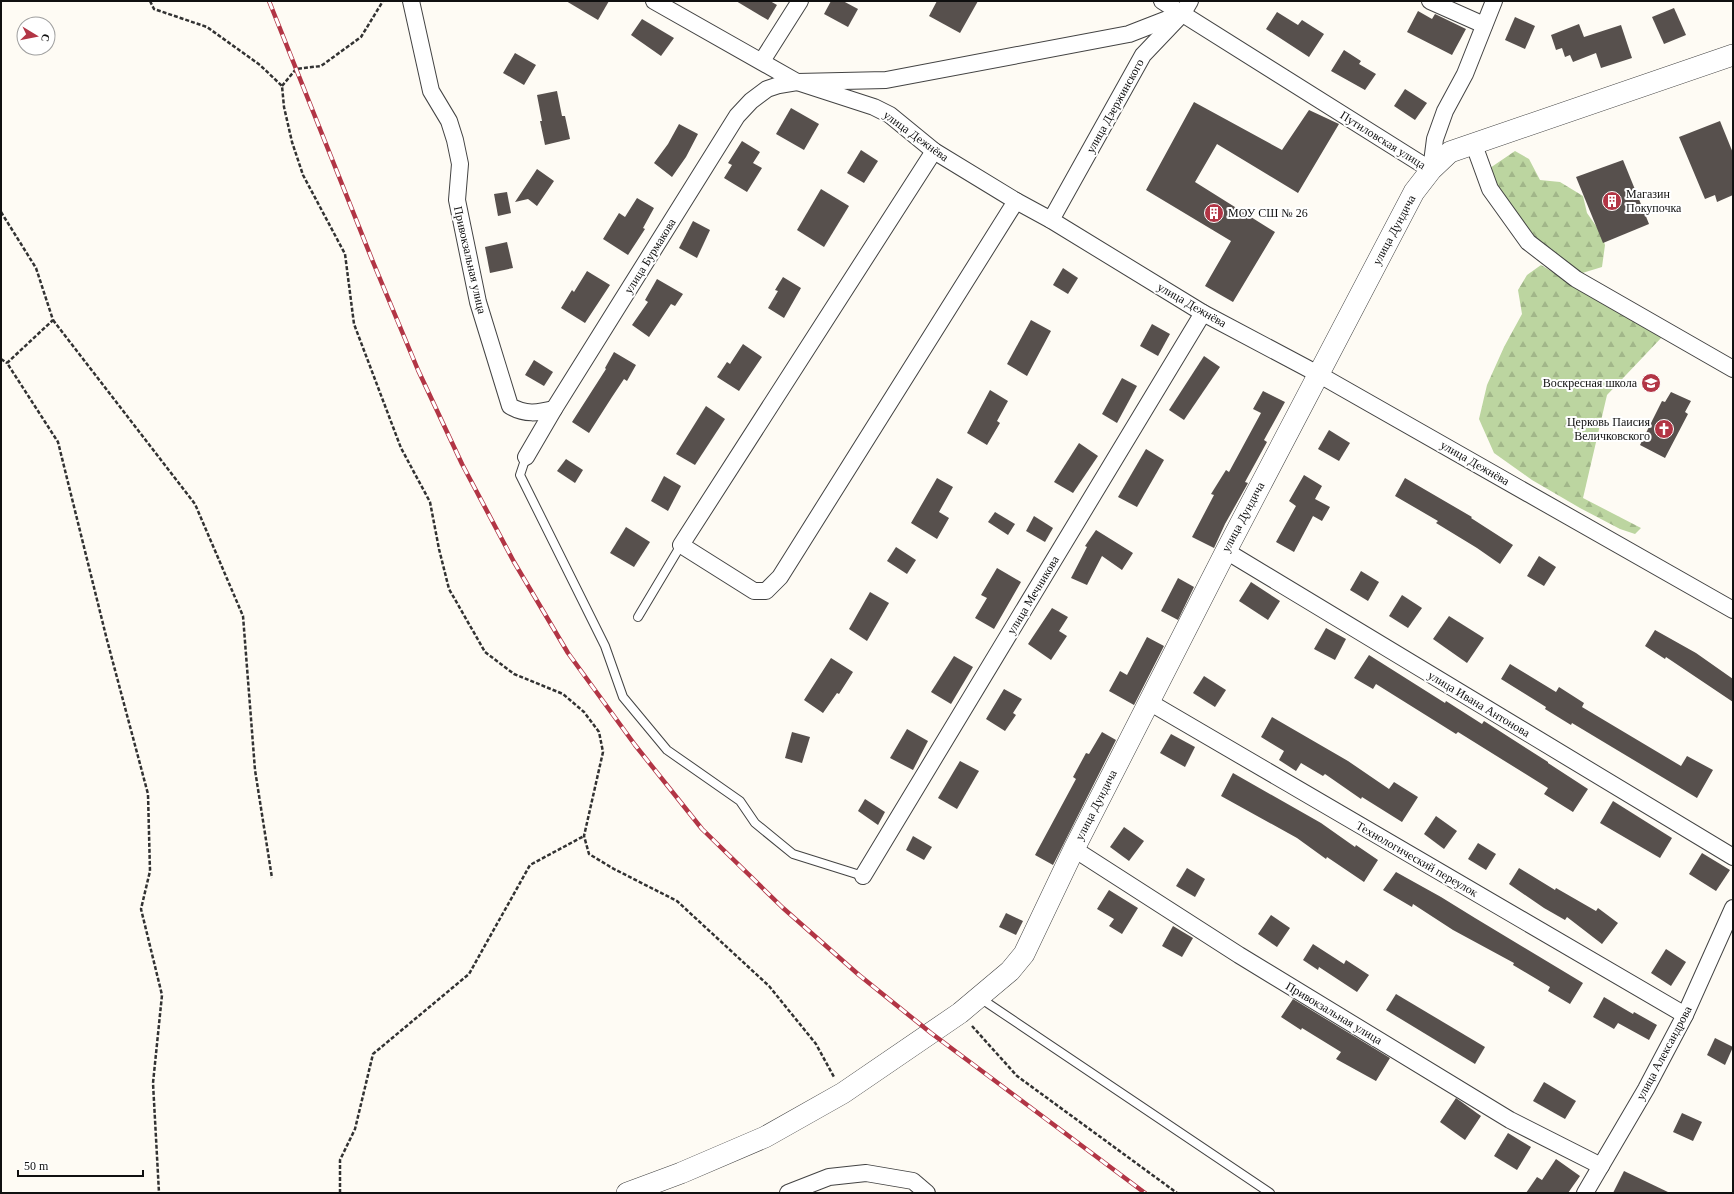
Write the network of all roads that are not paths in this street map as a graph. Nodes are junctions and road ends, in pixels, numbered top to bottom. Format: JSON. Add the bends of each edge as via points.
{"nodes":[{"id":1,"x":411,"y":1,"type":"edge"},
{"id":2,"x":654,"y":1,"type":"edge"},
{"id":3,"x":800,"y":1,"type":"edge"},
{"id":4,"x":1162,"y":1,"type":"edge"},
{"id":5,"x":1430,"y":1,"type":"edge"},
{"id":6,"x":1494,"y":1,"type":"edge"},
{"id":7,"x":1186,"y":7,"type":"edge"},
{"id":8,"x":1484,"y":26,"type":"junction"},
{"id":9,"x":1733,"y":55,"type":"edge"},
{"id":10,"x":762,"y":61,"type":"junction"},
{"id":11,"x":796,"y":82,"type":"junction"},
{"id":12,"x":1474,"y":145,"type":"junction"},
{"id":13,"x":934,"y":151,"type":"junction"},
{"id":14,"x":1431,"y":170,"type":"junction"},
{"id":15,"x":1016,"y":201,"type":"junction"},
{"id":16,"x":1051,"y":220,"type":"junction"},
{"id":17,"x":1203,"y":313,"type":"junction"},
{"id":18,"x":1733,"y":369,"type":"edge"},
{"id":19,"x":1318,"y":374,"type":"junction"},
{"id":20,"x":554,"y":409,"type":"junction"},
{"id":21,"x":526,"y":457,"type":"joint"},
{"id":22,"x":681,"y":545,"type":"junction"},
{"id":23,"x":1226,"y":551,"type":"junction"},
{"id":24,"x":1733,"y":610,"type":"edge"},
{"id":25,"x":638,"y":617,"type":"dead end"},
{"id":26,"x":1149,"y":702,"type":"junction"},
{"id":27,"x":1074,"y":849,"type":"junction"},
{"id":28,"x":1733,"y":857,"type":"edge"},
{"id":29,"x":863,"y":876,"type":"joint"},
{"id":30,"x":1733,"y":908,"type":"edge"},
{"id":31,"x":979,"y":997,"type":"junction"},
{"id":32,"x":1685,"y":1015,"type":"junction"},
{"id":33,"x":1601,"y":1166,"type":"junction"},
{"id":34,"x":627,"y":1193,"type":"edge"},
{"id":35,"x":788,"y":1193,"type":"edge"},
{"id":36,"x":927,"y":1193,"type":"edge"},
{"id":37,"x":1270,"y":1193,"type":"edge"},
{"id":38,"x":1585,"y":1193,"type":"edge"}],
"edges":[{"from":1,"to":20,"type":"street","name":"Привокзальная улица","via":[[431,91],[449,121],[455,140],[460,164],[457,200],[478,302],[510,406],[518,411],[536,413]]},
{"from":2,"to":10,"type":"street","name":"улица Дежнёва"},
{"from":3,"to":10,"type":"street"},
{"from":4,"to":7,"type":"street","name":"Путиловская улица"},
{"from":5,"to":8,"type":"street"},
{"from":6,"to":8,"type":"street"},
{"from":7,"to":11,"type":"street","name":"улица Бурмакова","via":[[1129,34],[886,80]]},
{"from":7,"to":14,"type":"street","name":"Путиловская улица"},
{"from":7,"to":16,"type":"street","name":"улица Дзержинского","via":[[1144,55]]},
{"from":8,"to":14,"type":"street","via":[[1465,74],[1445,111],[1435,139]]},
{"from":9,"to":12,"type":"street","name":"Путиловская улица"},
{"from":10,"to":11,"type":"street","name":"улица Дежнёва"},
{"from":11,"to":13,"type":"street","name":"улица Дежнёва","via":[[874,107],[890,115]]},
{"from":11,"to":20,"type":"street","name":"улица Бурмакова","via":[[767,89],[737,116]]},
{"from":12,"to":14,"type":"street","name":"Путиловская улица","via":[[1450,152]]},
{"from":12,"to":18,"type":"street","via":[[1490,188],[1528,242],[1576,279]]},
{"from":13,"to":15,"type":"street","name":"улица Дежнёва"},
{"from":13,"to":22,"type":"street"},
{"from":14,"to":19,"type":"street","name":"улица Дундича","via":[[1414,192]]},
{"from":15,"to":16,"type":"street","name":"улица Дежнёва"},
{"from":15,"to":22,"type":"street","via":[[780,577],[766,591],[754,591]]},
{"from":16,"to":17,"type":"street","name":"улица Дежнёва"},
{"from":17,"to":19,"type":"street","name":"улица Дежнёва"},
{"from":17,"to":29,"type":"street","name":"улица Мечникова"},
{"from":19,"to":23,"type":"street","name":"улица Дундича"},
{"from":19,"to":24,"type":"street","name":"улица Дежнёва"},
{"from":20,"to":21,"type":"street","name":"улица Бурмакова"},
{"from":21,"to":29,"type":"lane","via":[[520,475],[605,646],[623,697],[667,750],[740,801],[755,823],[793,854]]},
{"from":22,"to":25,"type":"lane"},
{"from":23,"to":26,"type":"street","name":"улица Дундича"},
{"from":23,"to":28,"type":"street","name":"улица Ивана Антонова"},
{"from":26,"to":27,"type":"street","name":"улица Дундича"},
{"from":26,"to":32,"type":"street","name":"Технологический переулок"},
{"from":27,"to":31,"type":"street","name":"улица Дундича","via":[[1024,954],[1010,971]]},
{"from":27,"to":33,"type":"street","name":"Привокзальная улица","via":[[1239,955],[1510,1120]]},
{"from":30,"to":32,"type":"street","name":"улица Александрова"},
{"from":31,"to":34,"type":"street","name":"улица Дундича","via":[[960,1013],[843,1093],[765,1137]]},
{"from":31,"to":37,"type":"lane"},
{"from":32,"to":33,"type":"street","name":"улица Александрова"},
{"from":33,"to":38,"type":"street","name":"улица Александрова"},
{"from":35,"to":36,"type":"street","via":[[829,1177],[866,1173],[913,1181]]}]}
